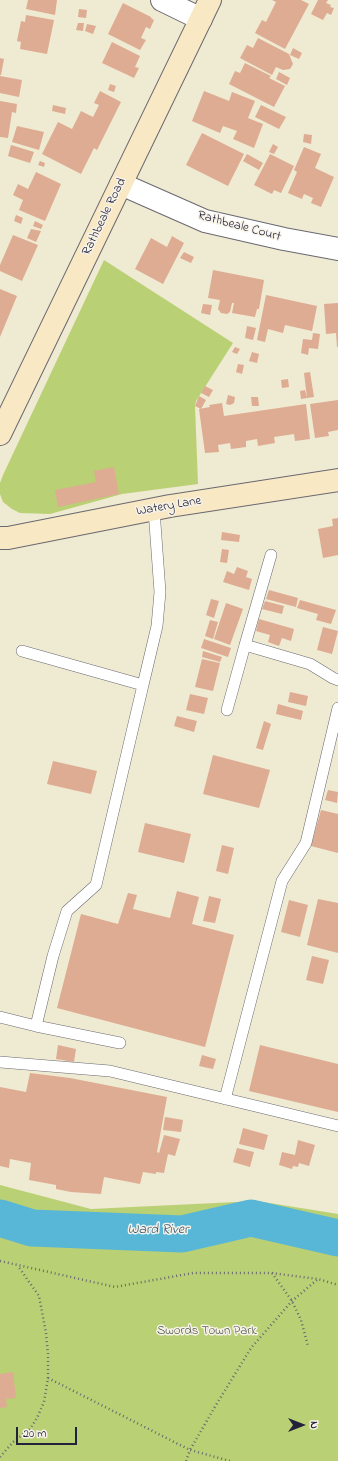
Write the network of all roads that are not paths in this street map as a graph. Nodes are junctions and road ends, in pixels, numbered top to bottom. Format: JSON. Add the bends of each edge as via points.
{"nodes":[{"id":1,"x":162,"y":0,"type":"edge"},
{"id":2,"x":206,"y":9,"type":"edge"},
{"id":3,"x":121,"y":184,"type":"junction"},
{"id":4,"x":338,"y":249,"type":"edge"},
{"id":5,"x":0,"y":434,"type":"edge"},
{"id":6,"x":338,"y":480,"type":"edge"},
{"id":7,"x":154,"y":510,"type":"junction"},
{"id":8,"x":0,"y":538,"type":"edge"},
{"id":9,"x":271,"y":555,"type":"dead end"},
{"id":10,"x":245,"y":644,"type":"junction"},
{"id":11,"x":22,"y":651,"type":"dead end"},
{"id":12,"x":338,"y":680,"type":"edge"},
{"id":13,"x":143,"y":685,"type":"junction"},
{"id":14,"x":338,"y":708,"type":"edge"},
{"id":15,"x":227,"y":710,"type":"dead end"},
{"id":16,"x":0,"y":1018,"type":"edge"},
{"id":17,"x":36,"y":1026,"type":"junction"},
{"id":18,"x":120,"y":1043,"type":"dead end"},
{"id":19,"x":0,"y":1062,"type":"edge"},
{"id":20,"x":225,"y":1099,"type":"junction"},
{"id":21,"x":338,"y":1126,"type":"edge"}],
"edges":[{"from":1,"to":2,"type":"street"},
{"from":2,"to":3,"type":"main road","name":"Rathbeale Road"},
{"from":3,"to":4,"type":"street","name":"Rathbeale Court","via":[[205,221]]},
{"from":3,"to":5,"type":"main road","name":"Rathbeale Road"},
{"from":6,"to":7,"type":"main road","name":"Watery Lane"},
{"from":7,"to":8,"type":"main road","name":"Watery Lane"},
{"from":7,"to":13,"type":"lane","via":[[160,592],[157,626]]},
{"from":9,"to":10,"type":"lane"},
{"from":10,"to":12,"type":"lane","via":[[310,664]]},
{"from":10,"to":15,"type":"lane"},
{"from":11,"to":13,"type":"lane"},
{"from":13,"to":17,"type":"lane","via":[[96,885],[67,911]]},
{"from":14,"to":20,"type":"lane","via":[[306,843],[282,881]]},
{"from":16,"to":17,"type":"lane"},
{"from":17,"to":18,"type":"lane"},
{"from":19,"to":20,"type":"lane","via":[[110,1071]]},
{"from":20,"to":21,"type":"lane"}]}
